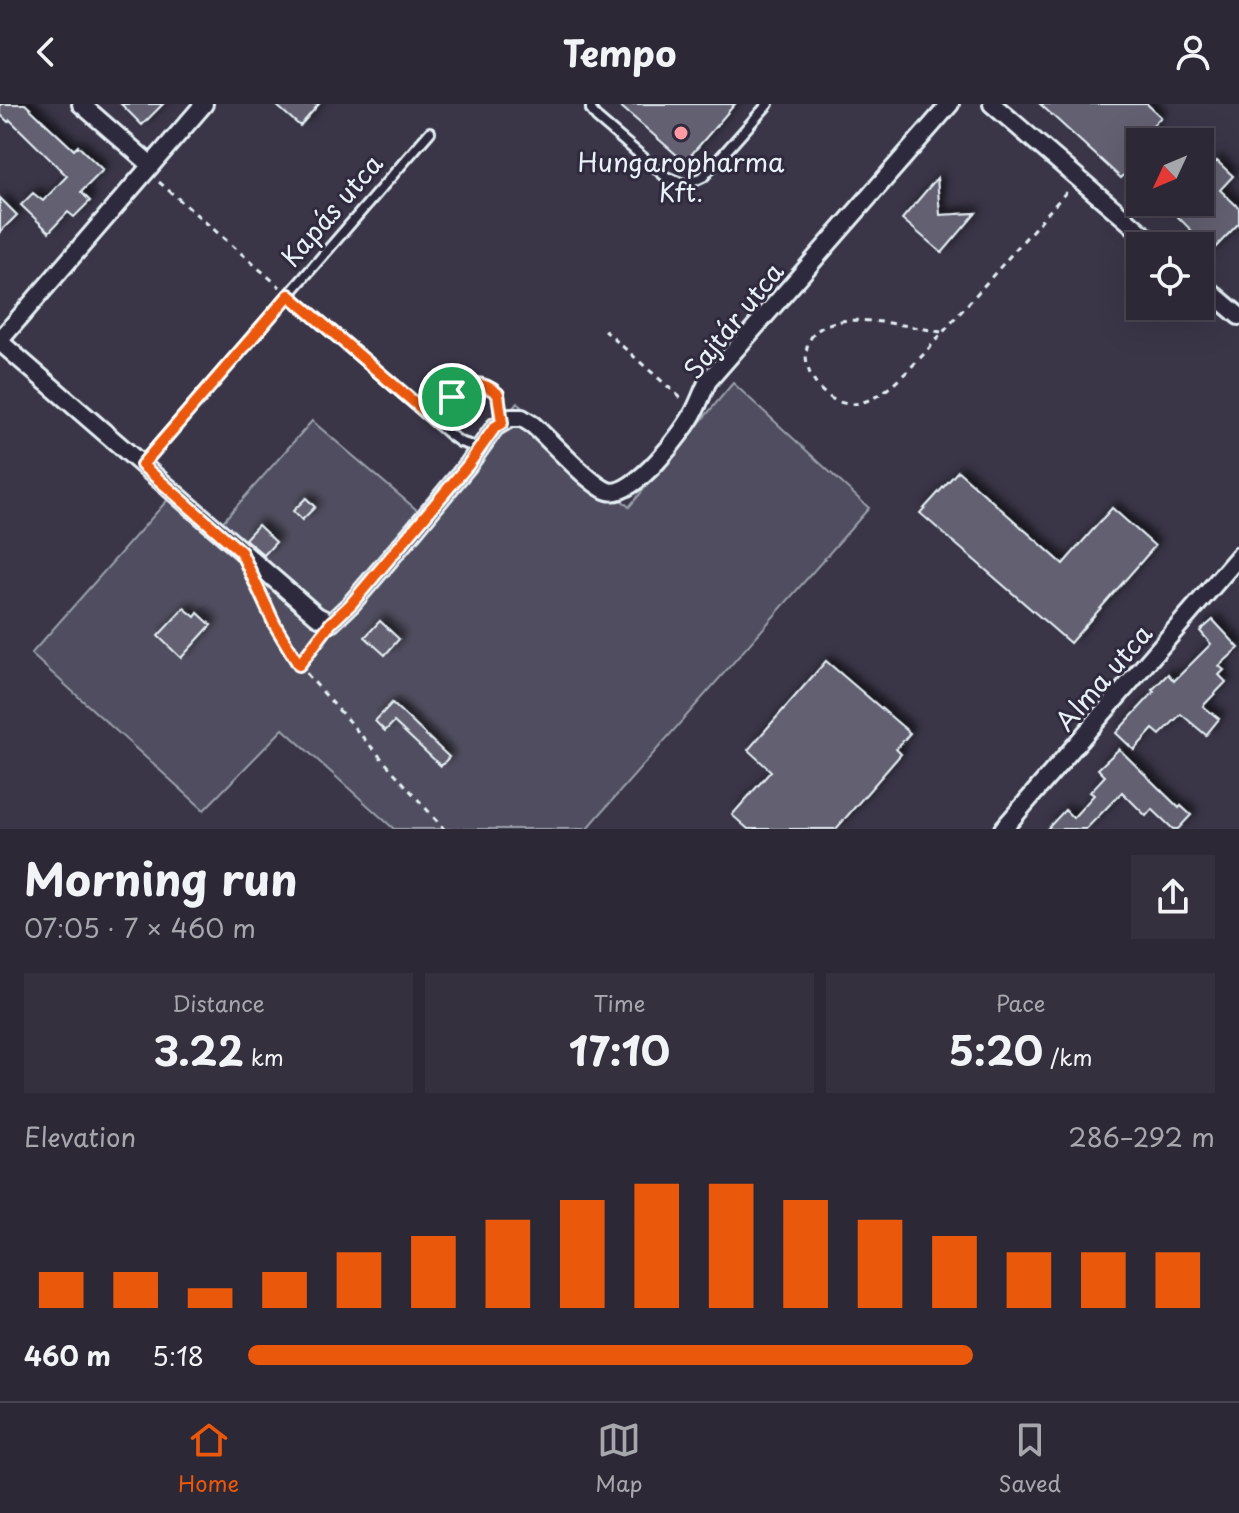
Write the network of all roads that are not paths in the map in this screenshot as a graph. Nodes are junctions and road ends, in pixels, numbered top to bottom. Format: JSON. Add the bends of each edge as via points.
{"nodes":[{"id":1,"x":81,"y":104,"type":"edge"},
{"id":2,"x":204,"y":104,"type":"edge"},
{"id":3,"x":591,"y":104,"type":"edge"},
{"id":4,"x":768,"y":104,"type":"edge"},
{"id":5,"x":950,"y":104,"type":"edge"},
{"id":6,"x":992,"y":104,"type":"edge"},
{"id":7,"x":430,"y":132,"type":"dead end"},
{"id":8,"x":148,"y":168,"type":"junction"},
{"id":9,"x":1141,"y":232,"type":"edge"},
{"id":10,"x":289,"y":295,"type":"junction"},
{"id":11,"x":1214,"y":295,"type":"edge"},
{"id":12,"x":1239,"y":316,"type":"edge"},
{"id":13,"x":0,"y":341,"type":"edge"},
{"id":14,"x":437,"y":422,"type":"junction"},
{"id":15,"x":502,"y":423,"type":"junction"},
{"id":16,"x":479,"y":448,"type":"junction"},
{"id":17,"x":142,"y":465,"type":"junction"},
{"id":18,"x":1239,"y":556,"type":"edge"},
{"id":19,"x":1003,"y":829,"type":"edge"}],
"edges":[{"from":1,"to":8,"type":"street"},
{"from":2,"to":8,"type":"street"},
{"from":3,"to":4,"type":"lane","via":[[597,118],[666,177],[686,185],[703,177]]},
{"from":5,"to":15,"type":"street","name":"Sajtár utca","via":[[708,381],[674,441],[635,484],[607,491],[533,425],[522,418]]},
{"from":6,"to":9,"type":"street"},
{"from":7,"to":10,"type":"lane","name":"Kapás utca"},
{"from":8,"to":13,"type":"street"},
{"from":10,"to":14,"type":"lane"},
{"from":10,"to":17,"type":"lane","name":"Kapás utca"},
{"from":11,"to":12,"type":"street"},
{"from":13,"to":17,"type":"street"},
{"from":14,"to":15,"type":"lane","via":[[452,397],[477,382],[498,394]]},
{"from":14,"to":16,"type":"lane","via":[[460,442]]},
{"from":15,"to":16,"type":"street"},
{"from":16,"to":17,"type":"street","via":[[331,623]]},
{"from":18,"to":19,"type":"street","name":"Alma utca"}]}
